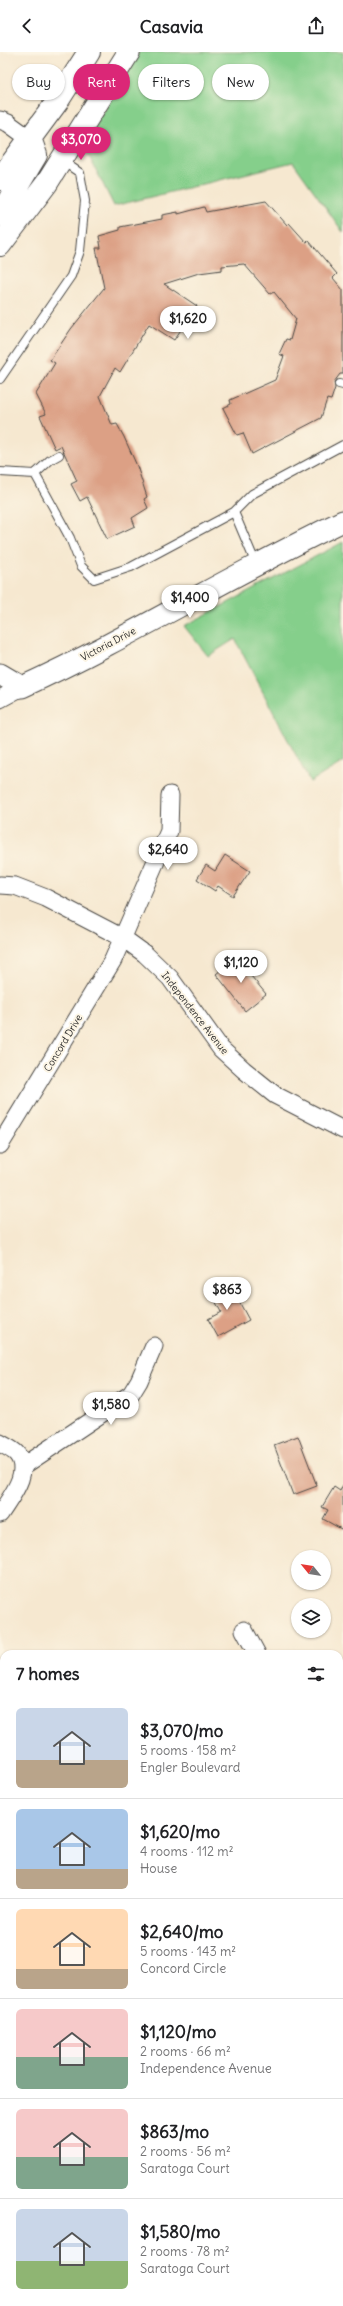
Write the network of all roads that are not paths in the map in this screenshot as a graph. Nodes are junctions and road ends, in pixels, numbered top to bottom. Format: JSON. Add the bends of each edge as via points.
{"nodes":[{"id":1,"x":90,"y":52,"type":"edge"},
{"id":2,"x":129,"y":52,"type":"edge"},
{"id":3,"x":0,"y":120,"type":"edge"},
{"id":4,"x":30,"y":139,"type":"junction"},
{"id":5,"x":61,"y":160,"type":"junction"},
{"id":6,"x":0,"y":179,"type":"edge"},
{"id":7,"x":0,"y":215,"type":"edge"},
{"id":8,"x":0,"y":245,"type":"edge"},
{"id":9,"x":0,"y":379,"type":"edge"},
{"id":10,"x":343,"y":445,"type":"edge"},
{"id":11,"x":59,"y":455,"type":"dead end"},
{"id":12,"x":0,"y":472,"type":"edge"},
{"id":13,"x":34,"y":474,"type":"junction"},
{"id":14,"x":234,"y":512,"type":"junction"},
{"id":15,"x":343,"y":521,"type":"edge"},
{"id":16,"x":256,"y":565,"type":"junction"},
{"id":17,"x":0,"y":674,"type":"edge"},
{"id":18,"x":22,"y":687,"type":"junction"},
{"id":19,"x":0,"y":699,"type":"edge"},
{"id":20,"x":170,"y":795,"type":"dead end"},
{"id":21,"x":0,"y":885,"type":"edge"},
{"id":22,"x":123,"y":938,"type":"junction"},
{"id":23,"x":343,"y":1130,"type":"edge"},
{"id":24,"x":0,"y":1145,"type":"edge"},
{"id":25,"x":154,"y":1346,"type":"dead end"},
{"id":26,"x":0,"y":1443,"type":"edge"},
{"id":27,"x":23,"y":1466,"type":"junction"},
{"id":28,"x":0,"y":1514,"type":"edge"},
{"id":29,"x":244,"y":1630,"type":"dead end"},
{"id":30,"x":255,"y":1650,"type":"edge"}],
"edges":[{"from":1,"to":4,"type":"main road"},
{"from":2,"to":5,"type":"main road"},
{"from":3,"to":4,"type":"street"},
{"from":4,"to":6,"type":"main road"},
{"from":4,"to":7,"type":"main road","via":[[36,154]]},
{"from":5,"to":8,"type":"main road","via":[[29,210]]},
{"from":5,"to":9,"type":"lane","via":[[80,173],[85,201],[80,251],[71,276]]},
{"from":10,"to":14,"type":"lane","via":[[252,494]]},
{"from":11,"to":13,"type":"lane"},
{"from":12,"to":13,"type":"lane"},
{"from":13,"to":14,"type":"lane","via":[[70,538],[81,566],[94,579],[131,567]]},
{"from":14,"to":16,"type":"lane"},
{"from":15,"to":16,"type":"street","name":"Victoria Drive"},
{"from":16,"to":18,"type":"street","name":"Victoria Drive","via":[[69,666]]},
{"from":17,"to":18,"type":"street"},
{"from":18,"to":19,"type":"street","name":"Victoria Drive"},
{"from":20,"to":22,"type":"street","name":"Concord Drive","via":[[169,831]]},
{"from":21,"to":22,"type":"street","name":"Independence Avenue","via":[[15,886],[46,898]]},
{"from":22,"to":23,"type":"street","name":"Independence Avenue","via":[[146,954],[170,978],[221,1049],[244,1070],[275,1095]]},
{"from":22,"to":24,"type":"street","name":"Concord Drive","via":[[113,960]]},
{"from":25,"to":27,"type":"street","via":[[131,1394]]},
{"from":26,"to":27,"type":"street","via":[[16,1453]]},
{"from":27,"to":28,"type":"street","via":[[19,1483]]},
{"from":29,"to":30,"type":"street"}]}
